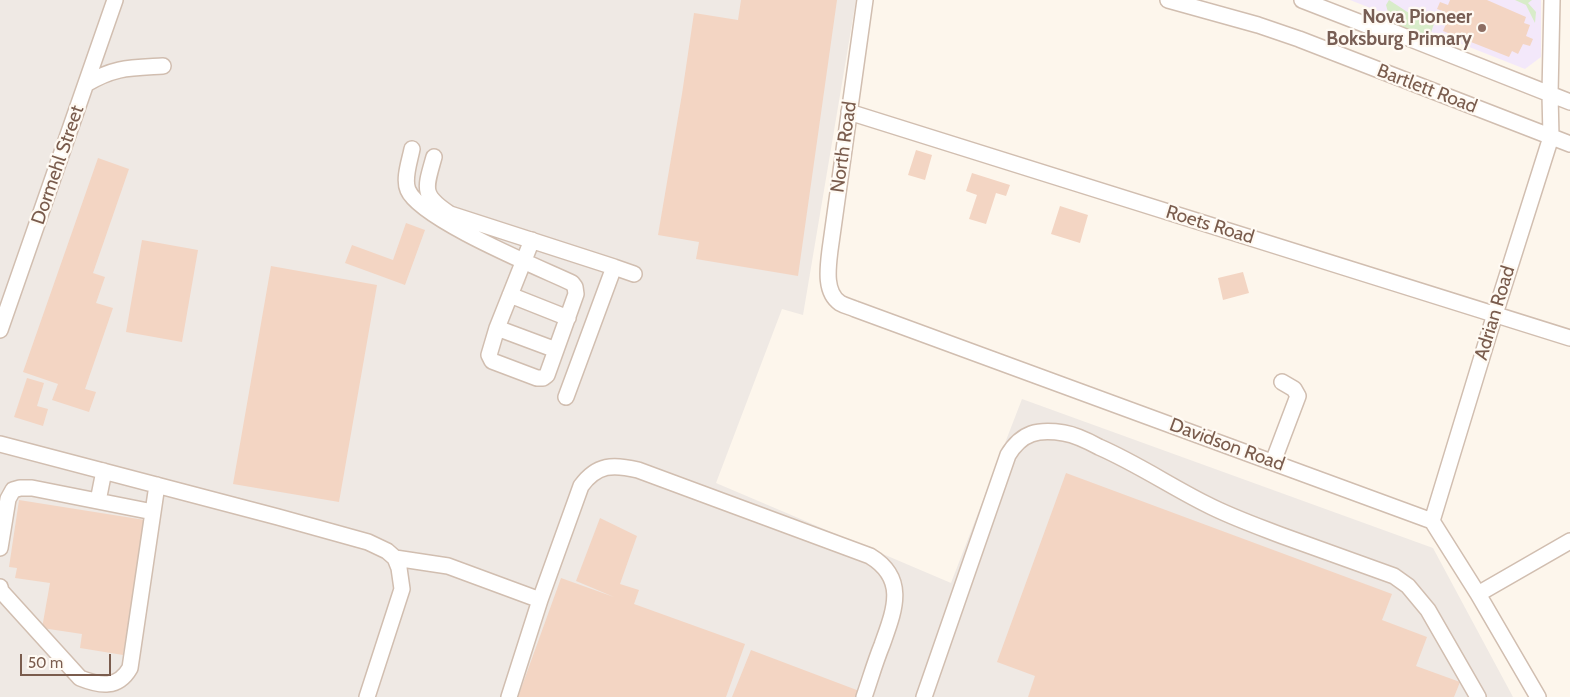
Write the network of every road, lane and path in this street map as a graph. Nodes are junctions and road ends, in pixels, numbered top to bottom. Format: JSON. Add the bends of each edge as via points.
{"nodes":[{"id":1,"x":115,"y":0,"type":"edge"},
{"id":2,"x":866,"y":0,"type":"edge"},
{"id":3,"x":1168,"y":0,"type":"edge"},
{"id":4,"x":1302,"y":0,"type":"edge"},
{"id":5,"x":1552,"y":0,"type":"edge"},
{"id":6,"x":162,"y":66,"type":"dead end"},
{"id":7,"x":86,"y":84,"type":"junction"},
{"id":8,"x":1550,"y":100,"type":"junction"},
{"id":9,"x":1570,"y":102,"type":"edge"},
{"id":10,"x":849,"y":112,"type":"junction"},
{"id":11,"x":1570,"y":113,"type":"edge"},
{"id":12,"x":1551,"y":137,"type":"junction"},
{"id":13,"x":1570,"y":144,"type":"edge"},
{"id":14,"x":412,"y":149,"type":"dead end"},
{"id":15,"x":434,"y":157,"type":"dead end"},
{"id":16,"x":532,"y":240,"type":"junction"},
{"id":17,"x":524,"y":261,"type":"junction"},
{"id":18,"x":614,"y":267,"type":"junction"},
{"id":19,"x":634,"y":274,"type":"dead end"},
{"id":20,"x":832,"y":293,"type":"joint"},
{"id":21,"x":510,"y":294,"type":"junction"},
{"id":22,"x":1495,"y":314,"type":"junction"},
{"id":23,"x":568,"y":318,"type":"junction"},
{"id":24,"x":497,"y":328,"type":"junction"},
{"id":25,"x":0,"y":330,"type":"edge"},
{"id":26,"x":1570,"y":338,"type":"edge"},
{"id":27,"x":556,"y":350,"type":"junction"},
{"id":28,"x":1282,"y":382,"type":"dead end"},
{"id":29,"x":566,"y":397,"type":"dead end"},
{"id":30,"x":0,"y":444,"type":"edge"},
{"id":31,"x":1273,"y":462,"type":"junction"},
{"id":32,"x":104,"y":471,"type":"junction"},
{"id":33,"x":157,"y":485,"type":"junction"},
{"id":34,"x":98,"y":501,"type":"junction"},
{"id":35,"x":153,"y":512,"type":"junction"},
{"id":36,"x":1432,"y":520,"type":"junction"},
{"id":37,"x":1570,"y":541,"type":"edge"},
{"id":38,"x":0,"y":548,"type":"edge"},
{"id":39,"x":395,"y":558,"type":"junction"},
{"id":40,"x":0,"y":587,"type":"edge"},
{"id":41,"x":1478,"y":594,"type":"junction"},
{"id":42,"x":540,"y":600,"type":"junction"},
{"id":43,"x":367,"y":697,"type":"edge"},
{"id":44,"x":509,"y":697,"type":"edge"},
{"id":45,"x":864,"y":697,"type":"edge"},
{"id":46,"x":924,"y":697,"type":"edge"},
{"id":47,"x":1478,"y":697,"type":"edge"},
{"id":48,"x":1538,"y":697,"type":"edge"}],
"edges":[{"from":1,"to":7,"type":"street","name":"Dormehl Street"},
{"from":2,"to":10,"type":"street","name":"North Road"},
{"from":3,"to":12,"type":"street","name":"Bartlett Road","via":[[1258,24]]},
{"from":4,"to":8,"type":"street","name":"Bartlett Road","via":[[1369,26],[1385,37]]},
{"from":5,"to":8,"type":"street","name":"Adrian Road"},
{"from":6,"to":7,"type":"street","via":[[122,68]]},
{"from":7,"to":25,"type":"street","name":"Dormehl Street"},
{"from":8,"to":9,"type":"street","name":"Bartlett Road"},
{"from":8,"to":11,"type":"street","name":"Bartlett Road"},
{"from":8,"to":12,"type":"street","name":"Adrian Road"},
{"from":10,"to":20,"type":"street","name":"North Road","via":[[829,257]]},
{"from":10,"to":22,"type":"street","name":"Roets Road"},
{"from":12,"to":13,"type":"street","name":"Bartlett Road"},
{"from":12,"to":22,"type":"street","name":"Adrian Road"},
{"from":14,"to":17,"type":"street","via":[[406,182],[417,203],[445,223]]},
{"from":15,"to":16,"type":"street","via":[[427,181],[428,193],[435,204],[450,214]]},
{"from":16,"to":17,"type":"street"},
{"from":16,"to":18,"type":"street"},
{"from":17,"to":21,"type":"street"},
{"from":17,"to":23,"type":"street","via":[[572,283],[576,294]]},
{"from":18,"to":19,"type":"street"},
{"from":18,"to":29,"type":"street"},
{"from":20,"to":31,"type":"street","name":"Davidson Road","via":[[840,303],[855,310]]},
{"from":21,"to":23,"type":"street"},
{"from":21,"to":24,"type":"street"},
{"from":22,"to":26,"type":"street","name":"Roets Road"},
{"from":22,"to":36,"type":"street","name":"Adrian Road"},
{"from":23,"to":27,"type":"street"},
{"from":24,"to":27,"type":"street"},
{"from":24,"to":27,"type":"street","via":[[490,348],[492,361],[537,378],[547,374]]},
{"from":28,"to":31,"type":"street","via":[[1294,389],[1298,396]]},
{"from":30,"to":32,"type":"street"},
{"from":31,"to":36,"type":"street","name":"Davidson Road"},
{"from":32,"to":33,"type":"street"},
{"from":32,"to":34,"type":"street"},
{"from":33,"to":35,"type":"street"},
{"from":33,"to":39,"type":"street","via":[[368,542]]},
{"from":34,"to":35,"type":"street"},
{"from":34,"to":38,"type":"street","via":[[32,488],[13,490],[8,499]]},
{"from":35,"to":40,"type":"street","via":[[130,668],[125,677],[114,684],[92,683],[80,678]]},
{"from":36,"to":41,"type":"street"},
{"from":37,"to":41,"type":"street"},
{"from":39,"to":42,"type":"street","via":[[448,566]]},
{"from":39,"to":43,"type":"street","via":[[402,589]]},
{"from":41,"to":48,"type":"street"},
{"from":42,"to":44,"type":"street"},
{"from":42,"to":45,"type":"street","via":[[581,486],[604,467],[638,470],[880,562],[893,579],[894,605],[892,620]]},
{"from":46,"to":47,"type":"street","via":[[1008,455],[1026,436],[1051,431],[1066,433],[1110,452],[1235,518],[1394,576],[1408,586],[1428,610]]}]}
